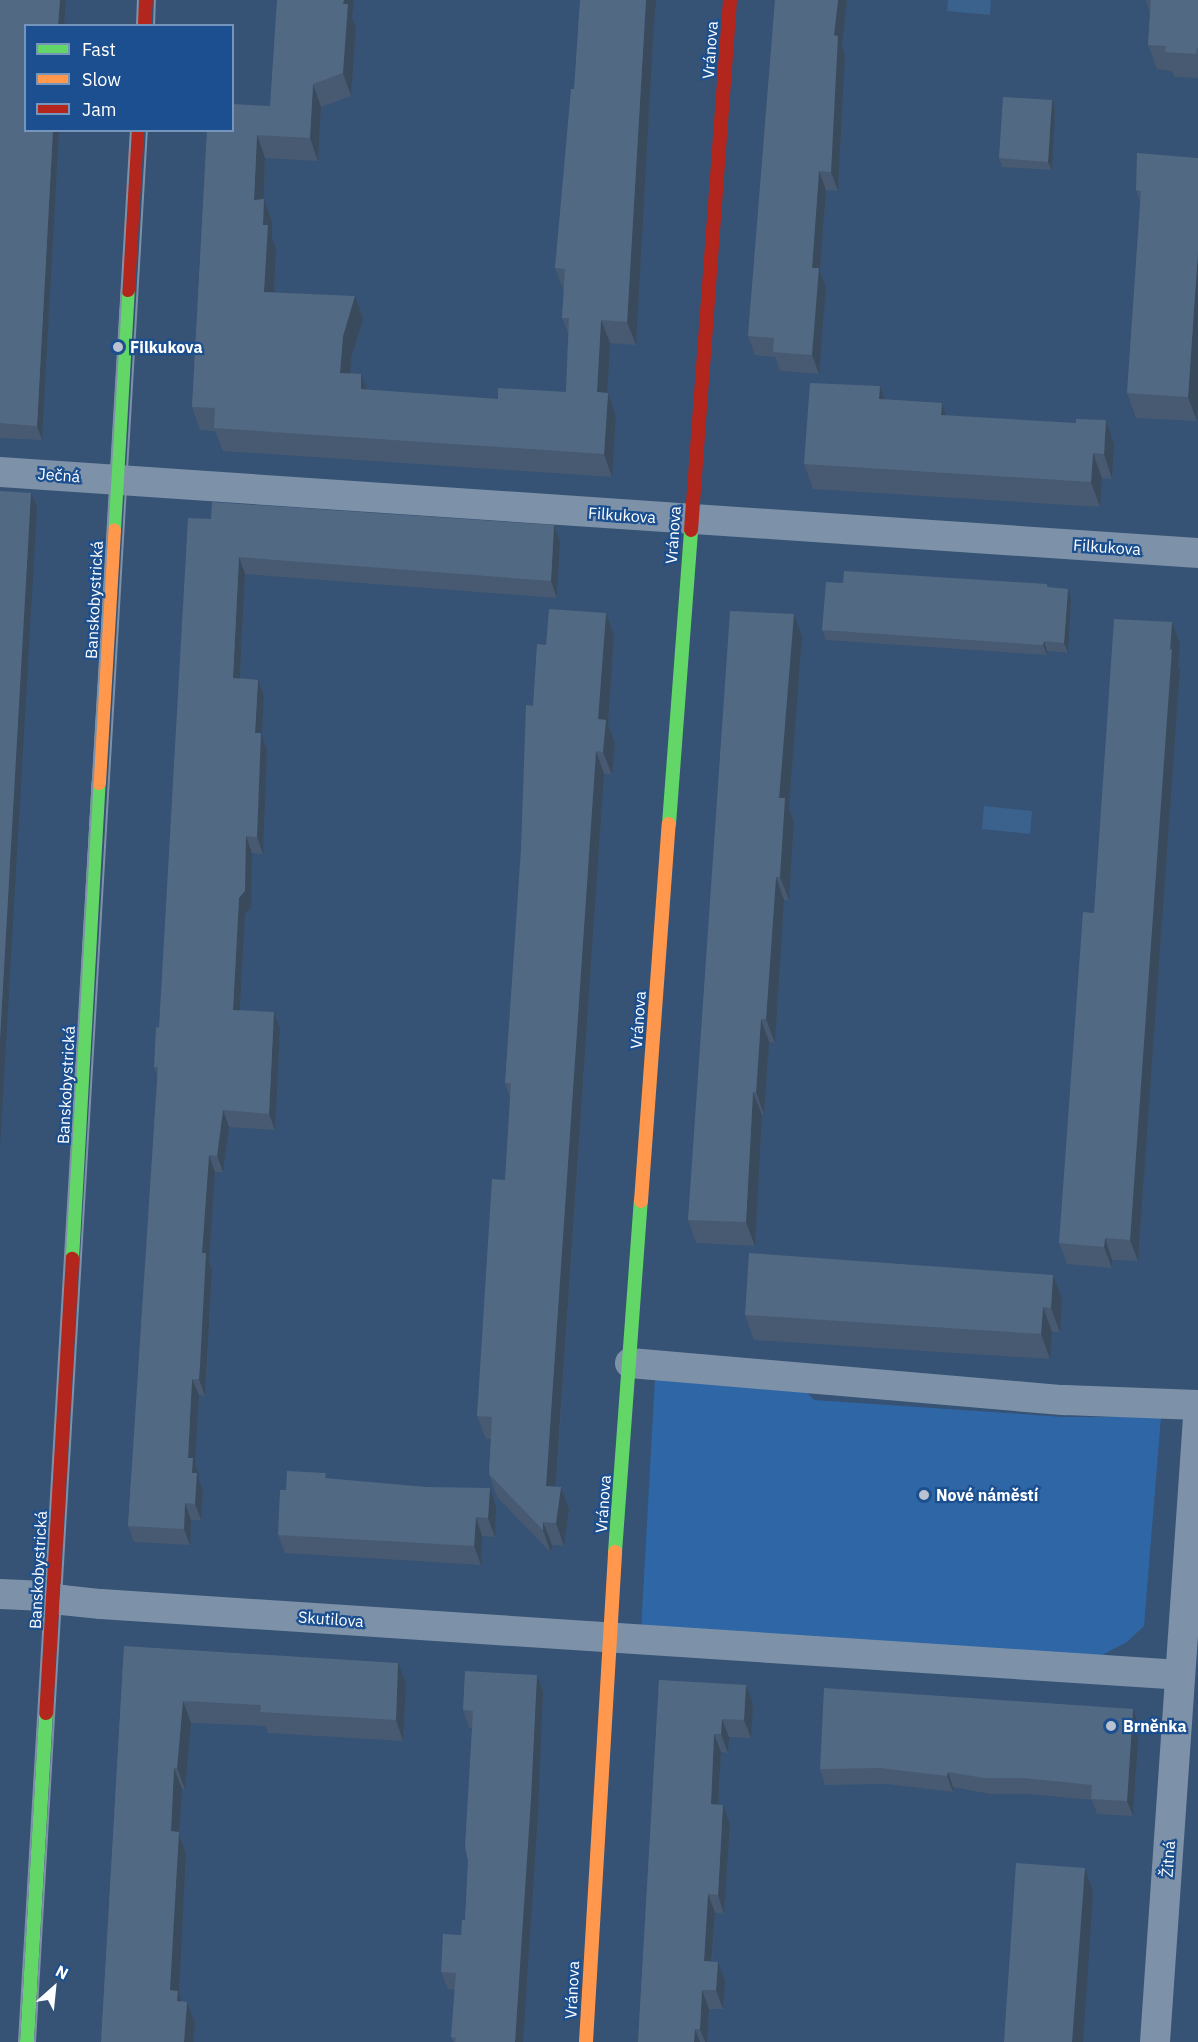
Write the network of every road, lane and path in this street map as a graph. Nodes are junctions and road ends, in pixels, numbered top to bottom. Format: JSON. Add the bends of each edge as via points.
{"nodes":[{"id":1,"x":146,"y":0,"type":"edge"},
{"id":2,"x":730,"y":0,"type":"edge"},
{"id":3,"x":144,"y":24,"type":"edge"},
{"id":4,"x":137,"y":132,"type":"edge"},
{"id":5,"x":0,"y":472,"type":"edge"},
{"id":6,"x":118,"y":479,"type":"junction"},
{"id":7,"x":691,"y":520,"type":"junction"},
{"id":8,"x":1198,"y":553,"type":"edge"},
{"id":9,"x":630,"y":1364,"type":"junction"},
{"id":10,"x":1198,"y":1405,"type":"edge"},
{"id":11,"x":1198,"y":1417,"type":"edge"},
{"id":12,"x":0,"y":1594,"type":"edge"},
{"id":13,"x":53,"y":1598,"type":"junction"},
{"id":14,"x":609,"y":1638,"type":"junction"},
{"id":15,"x":1180,"y":1675,"type":"junction"},
{"id":16,"x":27,"y":2042,"type":"edge"},
{"id":17,"x":586,"y":2042,"type":"edge"},
{"id":18,"x":1155,"y":2042,"type":"edge"}],
"edges":[{"from":1,"to":3,"type":"street"},
{"from":2,"to":7,"type":"street","name":"Vránova"},
{"from":4,"to":6,"type":"street","name":"Banskobystrická"},
{"from":5,"to":6,"type":"street","name":"Ječná"},
{"from":6,"to":7,"type":"street","name":"Filkukova"},
{"from":6,"to":13,"type":"street","name":"Banskobystrická"},
{"from":7,"to":8,"type":"street","name":"Filkukova"},
{"from":7,"to":9,"type":"street","name":"Vránova"},
{"from":9,"to":10,"type":"street","via":[[1065,1400]]},
{"from":9,"to":14,"type":"street","name":"Vránova"},
{"from":11,"to":15,"type":"street"},
{"from":12,"to":13,"type":"street","name":"Skutilova"},
{"from":13,"to":14,"type":"street","name":"Skutilova"},
{"from":13,"to":16,"type":"street","name":"Banskobystrická"},
{"from":14,"to":15,"type":"street"},
{"from":14,"to":17,"type":"street","name":"Vránova"},
{"from":15,"to":18,"type":"street","name":"Žitná"}]}
